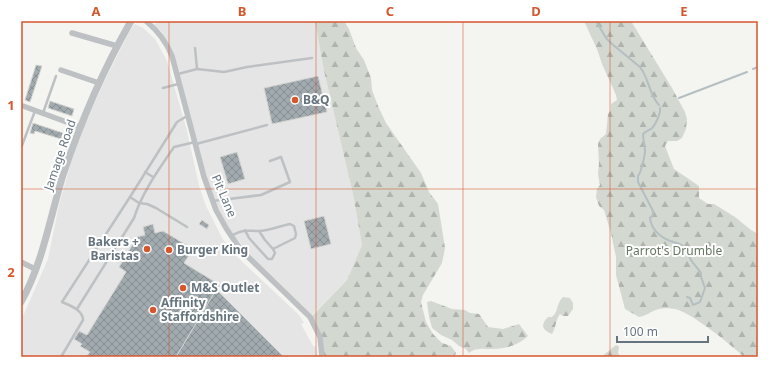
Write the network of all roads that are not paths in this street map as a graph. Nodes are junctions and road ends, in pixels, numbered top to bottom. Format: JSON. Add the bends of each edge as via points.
{"nodes":[{"id":1,"x":131,"y":21,"type":"edge"},
{"id":2,"x":146,"y":21,"type":"edge"},
{"id":3,"x":72,"y":33,"type":"dead end"},
{"id":4,"x":117,"y":46,"type":"junction"},
{"id":5,"x":195,"y":48,"type":"dead end"},
{"id":6,"x":312,"y":58,"type":"dead end"},
{"id":7,"x":197,"y":69,"type":"junction"},
{"id":8,"x":61,"y":70,"type":"dead end"},
{"id":9,"x":177,"y":74,"type":"junction"},
{"id":10,"x":56,"y":76,"type":"dead end"},
{"id":11,"x":99,"y":83,"type":"junction"},
{"id":12,"x":180,"y":83,"type":"junction"},
{"id":13,"x":164,"y":88,"type":"dead end"},
{"id":14,"x":23,"y":106,"type":"dead end"},
{"id":15,"x":35,"y":111,"type":"junction"},
{"id":16,"x":43,"y":114,"type":"junction"},
{"id":17,"x":188,"y":115,"type":"junction"},
{"id":18,"x":267,"y":125,"type":"dead end"},
{"id":19,"x":80,"y":128,"type":"junction"},
{"id":20,"x":195,"y":143,"type":"junction"},
{"id":21,"x":21,"y":148,"type":"edge"},
{"id":22,"x":270,"y":161,"type":"dead end"},
{"id":23,"x":146,"y":172,"type":"junction"},
{"id":24,"x":153,"y":177,"type":"junction"},
{"id":25,"x":130,"y":197,"type":"junction"},
{"id":26,"x":212,"y":201,"type":"junction"},
{"id":27,"x":139,"y":203,"type":"junction"},
{"id":28,"x":187,"y":227,"type":"dead end"},
{"id":29,"x":245,"y":230,"type":"junction"},
{"id":30,"x":259,"y":231,"type":"junction"},
{"id":31,"x":231,"y":236,"type":"junction"},
{"id":32,"x":273,"y":249,"type":"junction"},
{"id":33,"x":21,"y":262,"type":"edge"},
{"id":34,"x":35,"y":269,"type":"junction"},
{"id":35,"x":21,"y":302,"type":"edge"},
{"id":36,"x":76,"y":309,"type":"junction"},
{"id":37,"x":61,"y":357,"type":"edge"},
{"id":38,"x":322,"y":357,"type":"edge"}],
"edges":[{"from":1,"to":4,"type":"street","name":"Jamage Road"},
{"from":2,"to":9,"type":"street","name":"Pit Lane","via":[[164,39]]},
{"from":3,"to":4,"type":"street"},
{"from":4,"to":11,"type":"street","name":"Jamage Road"},
{"from":5,"to":7,"type":"lane"},
{"from":6,"to":7,"type":"lane","via":[[224,72]]},
{"from":7,"to":9,"type":"lane"},
{"from":8,"to":11,"type":"street"},
{"from":9,"to":12,"type":"street","name":"Pit Lane"},
{"from":10,"to":16,"type":"lane"},
{"from":11,"to":19,"type":"street","name":"Jamage Road"},
{"from":12,"to":13,"type":"lane"},
{"from":12,"to":17,"type":"street","name":"Pit Lane"},
{"from":14,"to":15,"type":"street"},
{"from":15,"to":16,"type":"street"},
{"from":15,"to":21,"type":"lane"},
{"from":16,"to":19,"type":"street"},
{"from":17,"to":20,"type":"street","name":"Pit Lane"},
{"from":17,"to":23,"type":"lane","via":[[177,122]]},
{"from":18,"to":20,"type":"lane"},
{"from":19,"to":34,"type":"street","name":"Jamage Road"},
{"from":20,"to":24,"type":"lane","via":[[174,147]]},
{"from":20,"to":26,"type":"street","name":"Pit Lane"},
{"from":22,"to":26,"type":"lane","via":[[281,157],[290,182],[261,195]]},
{"from":23,"to":24,"type":"lane"},
{"from":23,"to":25,"type":"lane"},
{"from":24,"to":27,"type":"lane"},
{"from":25,"to":27,"type":"lane"},
{"from":25,"to":36,"type":"lane","via":[[62,302]]},
{"from":26,"to":31,"type":"street","name":"Pit Lane"},
{"from":27,"to":28,"type":"lane","via":[[156,208]]},
{"from":27,"to":36,"type":"lane","via":[[134,218]]},
{"from":29,"to":30,"type":"lane"},
{"from":29,"to":31,"type":"lane"},
{"from":29,"to":32,"type":"lane","via":[[268,259],[274,257]]},
{"from":30,"to":32,"type":"lane"},
{"from":30,"to":32,"type":"lane","via":[[290,224],[294,226],[295,238]]},
{"from":31,"to":38,"type":"street","name":"Pit Lane","via":[[240,249],[310,317],[320,337]]},
{"from":33,"to":34,"type":"street"},
{"from":34,"to":35,"type":"street","name":"Jamage Road"},
{"from":36,"to":37,"type":"lane","via":[[81,312],[83,320]]}]}
